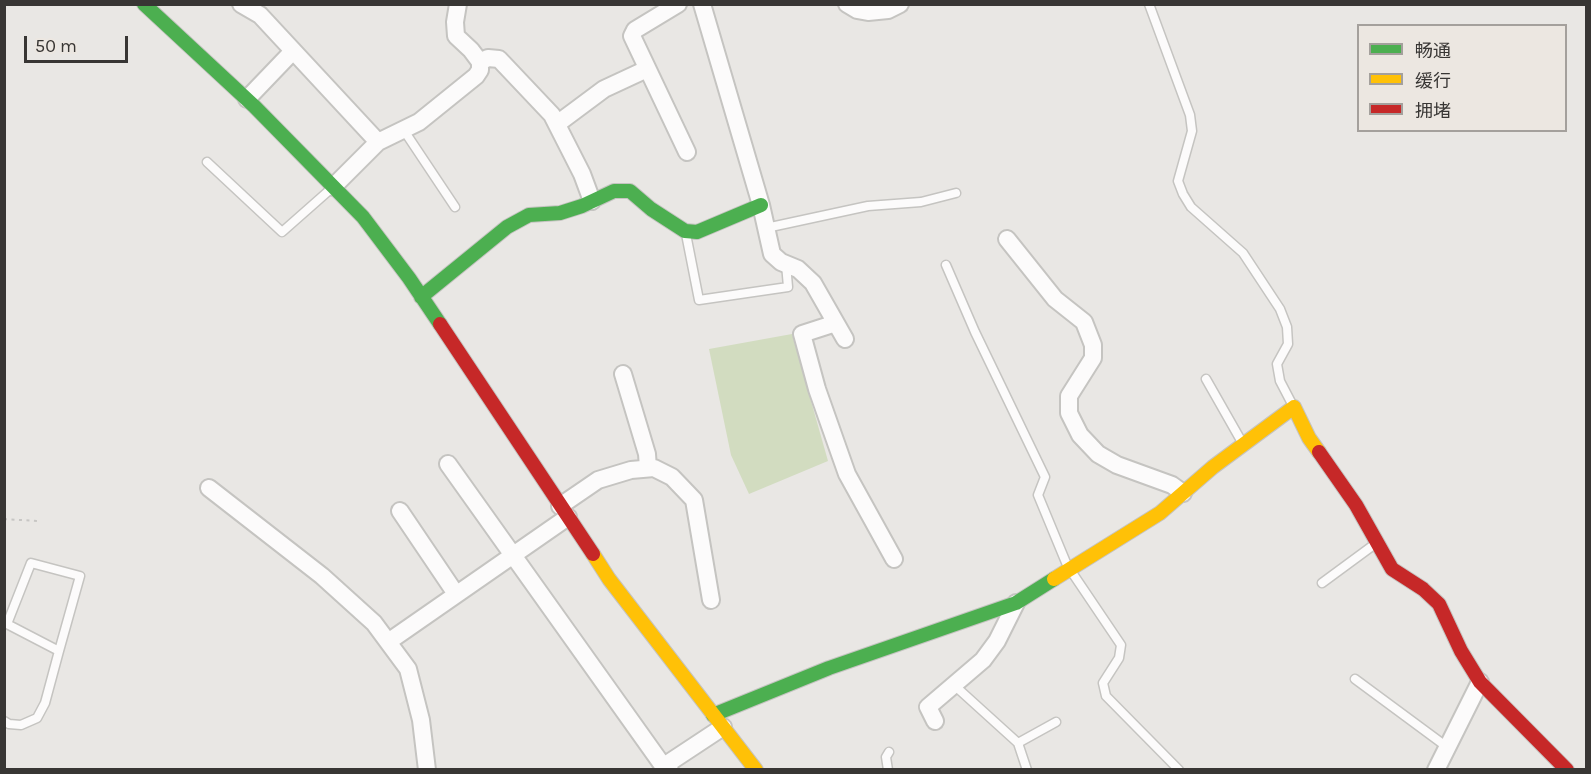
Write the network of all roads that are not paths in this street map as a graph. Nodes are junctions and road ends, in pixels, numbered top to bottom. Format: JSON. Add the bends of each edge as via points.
{"nodes":[{"id":1,"x":144,"y":4,"type":"edge"},
{"id":2,"x":241,"y":4,"type":"edge"},
{"id":3,"x":458,"y":4,"type":"edge"},
{"id":4,"x":678,"y":4,"type":"edge"},
{"id":5,"x":702,"y":4,"type":"edge"},
{"id":6,"x":848,"y":4,"type":"edge"},
{"id":7,"x":900,"y":4,"type":"edge"},
{"id":8,"x":1149,"y":4,"type":"edge"},
{"id":9,"x":293,"y":51,"type":"junction"},
{"id":10,"x":480,"y":62,"type":"junction"},
{"id":11,"x":647,"y":69,"type":"junction"},
{"id":12,"x":247,"y":99,"type":"junction"},
{"id":13,"x":557,"y":124,"type":"junction"},
{"id":14,"x":403,"y":129,"type":"junction"},
{"id":15,"x":378,"y":142,"type":"junction"},
{"id":16,"x":687,"y":152,"type":"dead end"},
{"id":17,"x":207,"y":162,"type":"dead end"},
{"id":18,"x":333,"y":187,"type":"junction"},
{"id":19,"x":956,"y":193,"type":"dead end"},
{"id":20,"x":592,"y":201,"type":"junction"},
{"id":21,"x":761,"y":205,"type":"junction"},
{"id":22,"x":455,"y":207,"type":"dead end"},
{"id":23,"x":766,"y":228,"type":"junction"},
{"id":24,"x":685,"y":231,"type":"junction"},
{"id":25,"x":1007,"y":239,"type":"dead end"},
{"id":26,"x":786,"y":264,"type":"junction"},
{"id":27,"x":946,"y":265,"type":"dead end"},
{"id":28,"x":421,"y":297,"type":"junction"},
{"id":29,"x":836,"y":323,"type":"junction"},
{"id":30,"x":845,"y":339,"type":"dead end"},
{"id":31,"x":623,"y":374,"type":"dead end"},
{"id":32,"x":1206,"y":379,"type":"dead end"},
{"id":33,"x":1294,"y":407,"type":"junction"},
{"id":34,"x":1244,"y":444,"type":"junction"},
{"id":35,"x":448,"y":464,"type":"dead end"},
{"id":36,"x":648,"y":468,"type":"junction"},
{"id":37,"x":209,"y":488,"type":"dead end"},
{"id":38,"x":1183,"y":493,"type":"junction"},
{"id":39,"x":400,"y":511,"type":"dead end"},
{"id":40,"x":564,"y":511,"type":"junction"},
{"id":41,"x":1377,"y":543,"type":"junction"},
{"id":42,"x":514,"y":556,"type":"junction"},
{"id":43,"x":894,"y":560,"type":"dead end"},
{"id":44,"x":1070,"y":570,"type":"junction"},
{"id":45,"x":1322,"y":583,"type":"dead end"},
{"id":46,"x":456,"y":594,"type":"junction"},
{"id":47,"x":711,"y":600,"type":"dead end"},
{"id":48,"x":1016,"y":603,"type":"junction"},
{"id":49,"x":388,"y":642,"type":"junction"},
{"id":50,"x":60,"y":651,"type":"junction"},
{"id":51,"x":1355,"y":679,"type":"dead end"},
{"id":52,"x":1480,"y":682,"type":"junction"},
{"id":53,"x":954,"y":685,"type":"junction"},
{"id":54,"x":4,"y":721,"type":"edge"},
{"id":55,"x":718,"y":721,"type":"junction"},
{"id":56,"x":935,"y":721,"type":"dead end"},
{"id":57,"x":1056,"y":722,"type":"dead end"},
{"id":58,"x":1018,"y":743,"type":"junction"},
{"id":59,"x":1447,"y":747,"type":"junction"},
{"id":60,"x":890,"y":752,"type":"dead end"},
{"id":61,"x":427,"y":770,"type":"edge"},
{"id":62,"x":667,"y":770,"type":"edge"},
{"id":63,"x":756,"y":770,"type":"edge"},
{"id":64,"x":888,"y":770,"type":"edge"},
{"id":65,"x":1027,"y":770,"type":"edge"},
{"id":66,"x":1179,"y":770,"type":"edge"},
{"id":67,"x":1436,"y":770,"type":"edge"},
{"id":68,"x":1566,"y":770,"type":"edge"}],
"edges":[{"from":1,"to":12,"type":"street"},
{"from":2,"to":9,"type":"street","via":[[260,15]]},
{"from":3,"to":10,"type":"street","via":[[456,36]]},
{"from":4,"to":11,"type":"street","via":[[635,30],[632,36]]},
{"from":5,"to":21,"type":"street"},
{"from":6,"to":7,"type":"street","via":[[868,12]]},
{"from":8,"to":33,"type":"lane","via":[[1190,114],[1192,131],[1178,181],[1191,207],[1243,253],[1280,309],[1288,344],[1277,364],[1280,381]]},
{"from":9,"to":12,"type":"street"},
{"from":9,"to":15,"type":"street"},
{"from":10,"to":13,"type":"street","via":[[500,59]]},
{"from":10,"to":14,"type":"street","via":[[476,76],[419,122]]},
{"from":11,"to":13,"type":"street","via":[[604,89]]},
{"from":11,"to":16,"type":"street"},
{"from":12,"to":18,"type":"street"},
{"from":13,"to":20,"type":"street"},
{"from":14,"to":15,"type":"street"},
{"from":14,"to":22,"type":"lane"},
{"from":15,"to":18,"type":"street"},
{"from":17,"to":18,"type":"lane","via":[[282,232]]},
{"from":18,"to":28,"type":"street","via":[[363,217]]},
{"from":19,"to":23,"type":"lane","via":[[921,202],[868,206]]},
{"from":20,"to":24,"type":"street","via":[[614,191],[630,191]]},
{"from":20,"to":28,"type":"street","via":[[560,213],[529,215],[507,227]]},
{"from":21,"to":23,"type":"street"},
{"from":21,"to":24,"type":"street","via":[[697,232]]},
{"from":23,"to":26,"type":"street","via":[[772,254]]},
{"from":24,"to":26,"type":"lane","via":[[699,300],[789,287]]},
{"from":25,"to":38,"type":"street","via":[[1055,299],[1084,322],[1093,345],[1093,358],[1068,396],[1068,413],[1080,435],[1098,454],[1117,465],[1172,485]]},
{"from":26,"to":29,"type":"street","via":[[813,283]]},
{"from":27,"to":44,"type":"lane","via":[[1045,477],[1038,495]]},
{"from":28,"to":40,"type":"street"},
{"from":29,"to":30,"type":"street"},
{"from":29,"to":43,"type":"street","via":[[802,334],[848,474]]},
{"from":31,"to":36,"type":"street"},
{"from":32,"to":34,"type":"lane"},
{"from":33,"to":34,"type":"street"},
{"from":33,"to":41,"type":"street","via":[[1309,438],[1356,505]]},
{"from":34,"to":38,"type":"street"},
{"from":35,"to":42,"type":"street"},
{"from":36,"to":40,"type":"street","via":[[598,480]]},
{"from":36,"to":47,"type":"street","via":[[672,477],[693,500]]},
{"from":37,"to":49,"type":"street","via":[[322,576],[374,623]]},
{"from":38,"to":44,"type":"street","via":[[1160,513]]},
{"from":39,"to":46,"type":"street"},
{"from":40,"to":42,"type":"street"},
{"from":40,"to":55,"type":"street","via":[[609,579]]},
{"from":41,"to":45,"type":"lane"},
{"from":41,"to":52,"type":"street","via":[[1392,569],[1439,604]]},
{"from":42,"to":46,"type":"street"},
{"from":42,"to":62,"type":"street"},
{"from":44,"to":48,"type":"street"},
{"from":44,"to":66,"type":"lane","via":[[1121,645],[1119,658],[1103,683],[1106,696]]},
{"from":46,"to":49,"type":"street"},
{"from":48,"to":53,"type":"street","via":[[997,641]]},
{"from":48,"to":55,"type":"street","via":[[829,668]]},
{"from":49,"to":61,"type":"street","via":[[408,669],[421,720]]},
{"from":50,"to":50,"type":"lane","via":[[80,576],[31,563],[7,624]]},
{"from":50,"to":54,"type":"lane","via":[[37,718],[21,725]]},
{"from":51,"to":59,"type":"lane"},
{"from":52,"to":59,"type":"street"},
{"from":52,"to":68,"type":"street"},
{"from":53,"to":56,"type":"street","via":[[928,707]]},
{"from":53,"to":58,"type":"lane"},
{"from":55,"to":62,"type":"street","via":[[670,762]]},
{"from":55,"to":63,"type":"street"},
{"from":57,"to":58,"type":"lane"},
{"from":58,"to":65,"type":"lane"},
{"from":59,"to":67,"type":"street"},
{"from":60,"to":64,"type":"lane","via":[[886,757]]}]}
